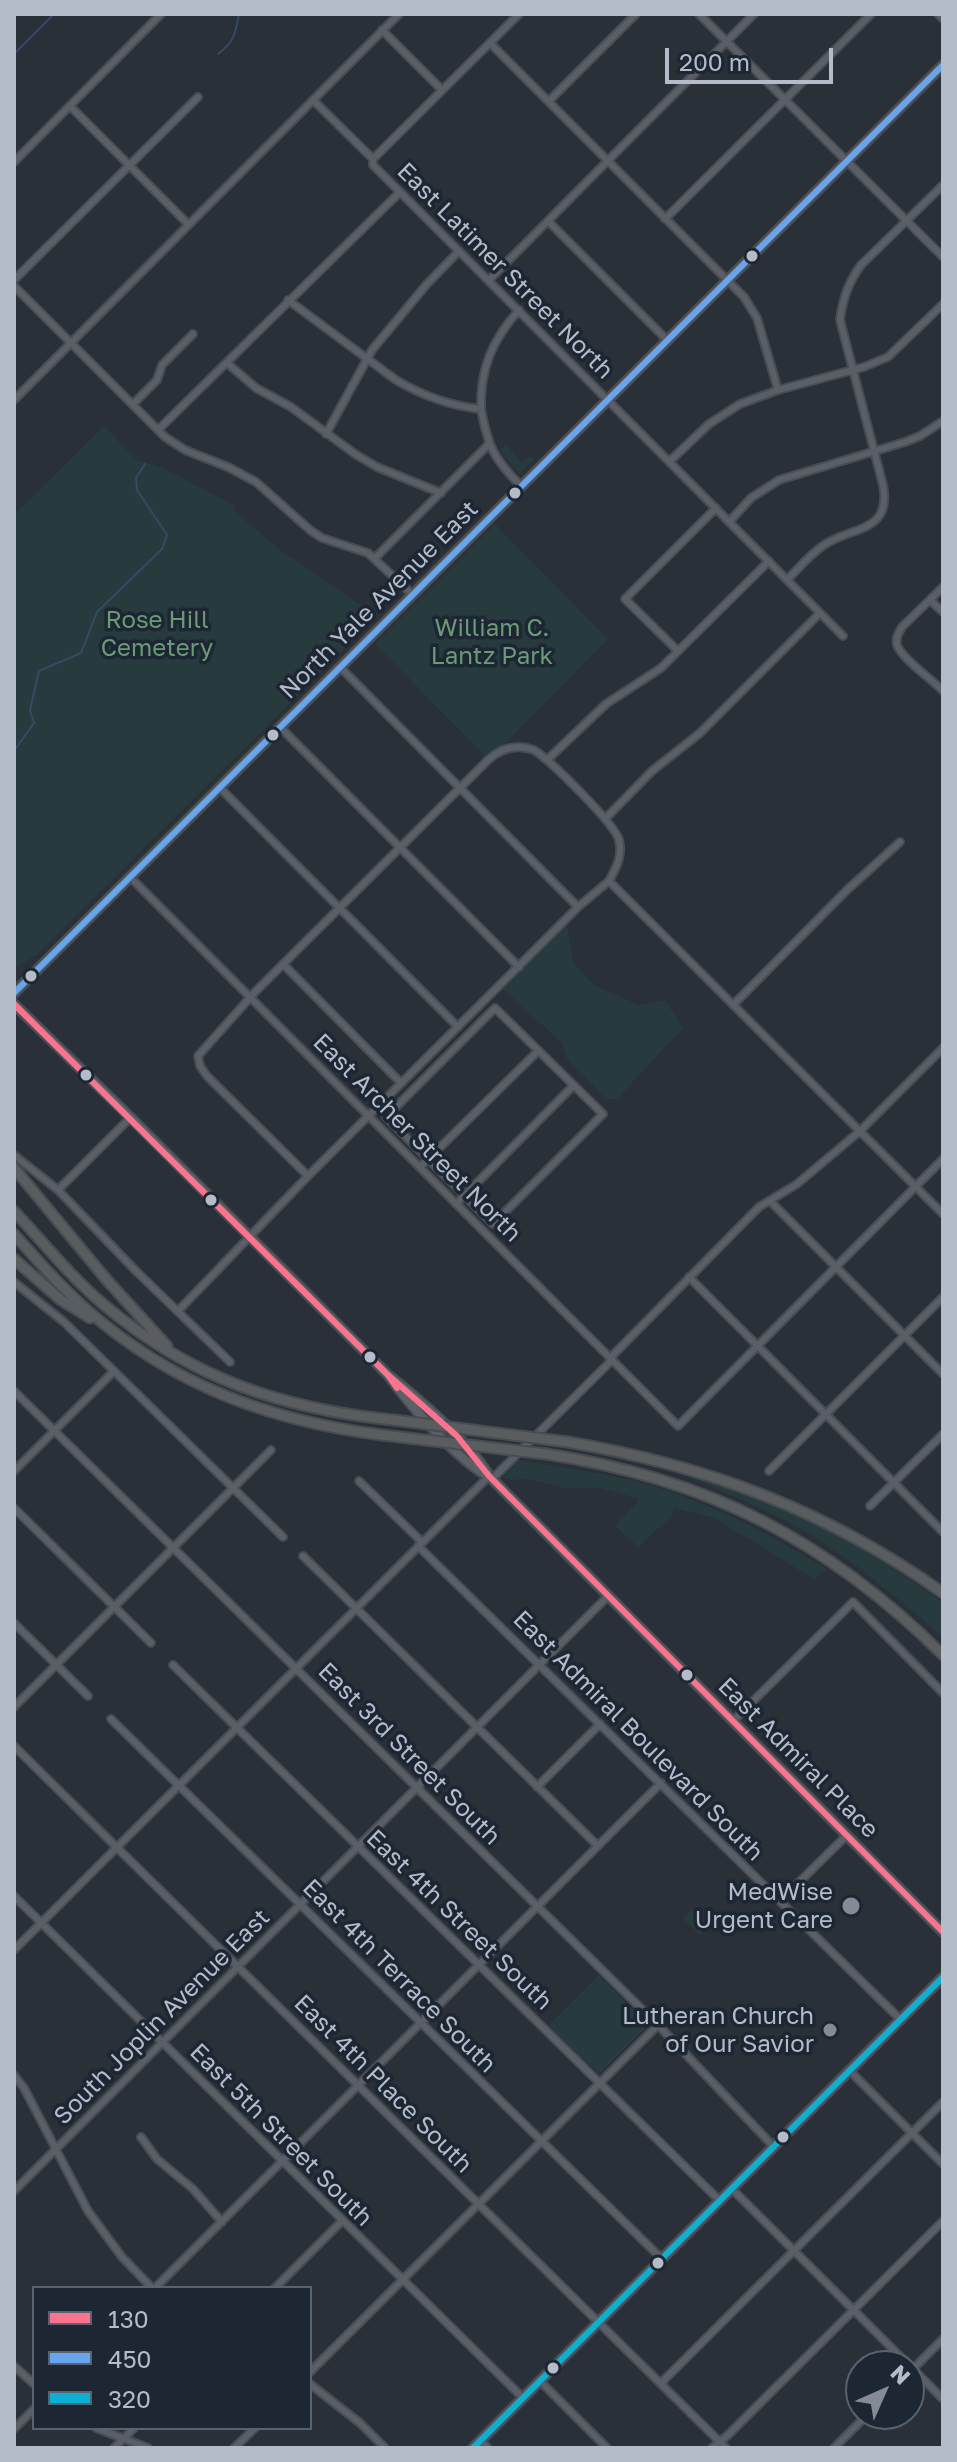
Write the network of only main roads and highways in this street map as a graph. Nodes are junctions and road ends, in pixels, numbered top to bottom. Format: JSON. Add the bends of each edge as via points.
{"nodes":[{"id":1,"x":943,"y":65,"type":"edge"},
{"id":2,"x":14,"y":993,"type":"edge"},
{"id":3,"x":14,"y":1004,"type":"edge"},
{"id":4,"x":14,"y":1168,"type":"edge"},
{"id":5,"x":14,"y":1211,"type":"edge"},
{"id":6,"x":14,"y":1234,"type":"edge"},
{"id":7,"x":14,"y":1259,"type":"edge"},
{"id":8,"x":125,"y":1340,"type":"junction"},
{"id":9,"x":175,"y":1355,"type":"junction"},
{"id":10,"x":943,"y":1593,"type":"edge"},
{"id":11,"x":942,"y":1654,"type":"edge"},
{"id":12,"x":943,"y":1932,"type":"edge"},
{"id":13,"x":943,"y":1977,"type":"edge"},
{"id":14,"x":473,"y":2448,"type":"edge"}],
"edges":[{"from":1,"to":2,"type":"main road","name":"North Yale Avenue East"},
{"from":3,"to":12,"type":"main road","name":"East Admiral Place"},
{"from":4,"to":9,"type":"highway"},
{"from":5,"to":9,"type":"highway","via":[[101,1302]]},
{"from":6,"to":8,"type":"highway","via":[[64,1289]]},
{"from":7,"to":8,"type":"highway","via":[[61,1300]]},
{"from":8,"to":11,"type":"highway","bridge":true,"via":[[192,1382],[271,1414],[382,1435],[599,1463],[717,1499],[792,1536],[855,1577]]},
{"from":9,"to":10,"type":"highway","bridge":true,"via":[[214,1376],[319,1410],[568,1442],[745,1486],[855,1537]]},
{"from":13,"to":14,"type":"main road"}]}
